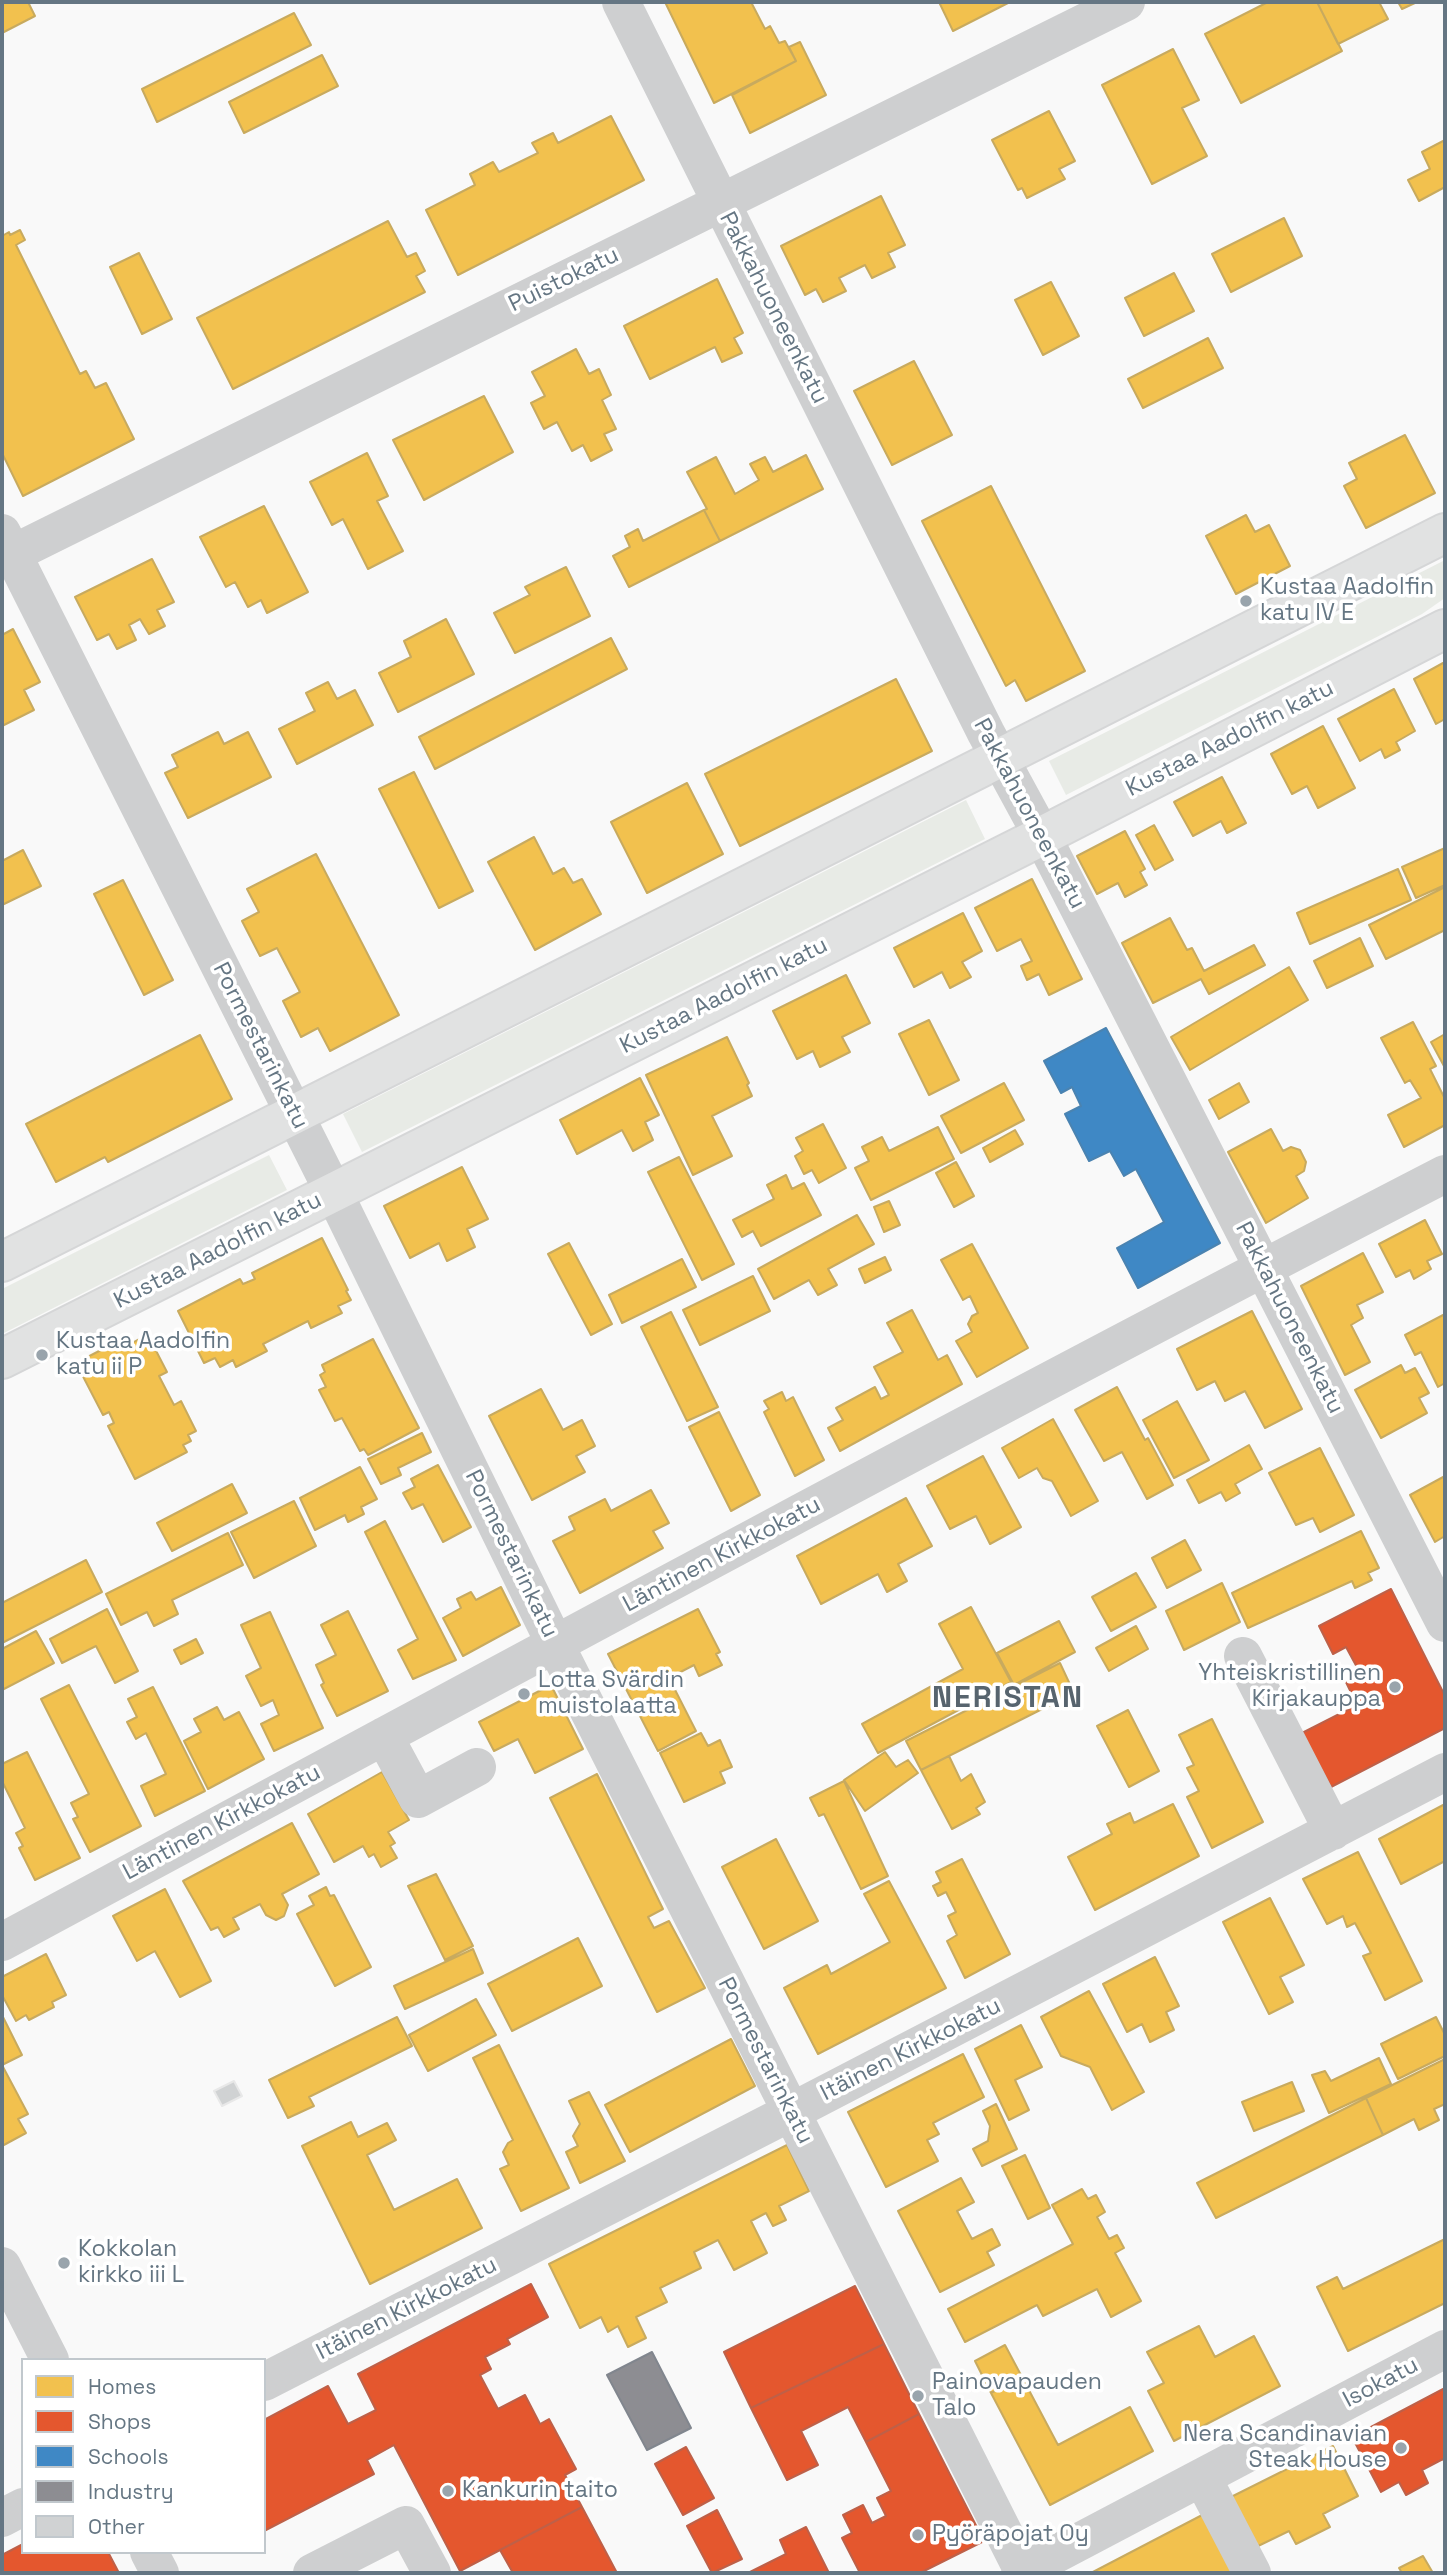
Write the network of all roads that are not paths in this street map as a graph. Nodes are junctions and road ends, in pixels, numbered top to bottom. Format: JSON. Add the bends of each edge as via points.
{"nodes":[{"id":1,"x":621,"y":2,"type":"edge"},
{"id":2,"x":1126,"y":2,"type":"edge"},
{"id":3,"x":720,"y":202,"type":"junction"},
{"id":4,"x":1445,"y":533,"type":"edge"},
{"id":5,"x":5,"y":549,"type":"edge"},
{"id":6,"x":1445,"y":629,"type":"edge"},
{"id":7,"x":1001,"y":760,"type":"junction"},
{"id":8,"x":1042,"y":836,"type":"junction"},
{"id":9,"x":295,"y":1115,"type":"junction"},
{"id":10,"x":1445,"y":1174,"type":"edge"},
{"id":11,"x":334,"y":1193,"type":"junction"},
{"id":12,"x":2,"y":1262,"type":"edge"},
{"id":13,"x":1263,"y":1268,"type":"junction"},
{"id":14,"x":2,"y":1359,"type":"edge"},
{"id":15,"x":1445,"y":1623,"type":"edge"},
{"id":16,"x":555,"y":1644,"type":"junction"},
{"id":17,"x":1242,"y":1656,"type":"dead end"},
{"id":18,"x":384,"y":1736,"type":"junction"},
{"id":19,"x":477,"y":1767,"type":"dead end"},
{"id":20,"x":1445,"y":1772,"type":"edge"},
{"id":21,"x":1333,"y":1830,"type":"junction"},
{"id":22,"x":2,"y":1942,"type":"edge"},
{"id":23,"x":791,"y":2112,"type":"junction"},
{"id":24,"x":2,"y":2266,"type":"edge"},
{"id":25,"x":1445,"y":2349,"type":"edge"},
{"id":26,"x":49,"y":2358,"type":"edge"},
{"id":27,"x":266,"y":2381,"type":"edge"},
{"id":28,"x":1202,"y":2477,"type":"junction"},
{"id":29,"x":21,"y":2508,"type":"edge"},
{"id":30,"x":2,"y":2518,"type":"edge"},
{"id":31,"x":150,"y":2554,"type":"edge"},
{"id":32,"x":160,"y":2573,"type":"edge"},
{"id":33,"x":312,"y":2573,"type":"edge"},
{"id":34,"x":432,"y":2573,"type":"edge"},
{"id":35,"x":1022,"y":2573,"type":"edge"},
{"id":36,"x":1252,"y":2573,"type":"edge"}],
"edges":[{"from":1,"to":3,"type":"street","name":"Pakkahuoneenkatu"},
{"from":2,"to":3,"type":"street","name":"Puistokatu"},
{"from":3,"to":5,"type":"street","name":"Puistokatu"},
{"from":3,"to":7,"type":"street","name":"Pakkahuoneenkatu"},
{"from":4,"to":7,"type":"main road"},
{"from":5,"to":9,"type":"street","name":"Pormestarinkatu"},
{"from":6,"to":8,"type":"main road","name":"Kustaa Aadolfin katu"},
{"from":7,"to":8,"type":"street","name":"Pakkahuoneenkatu"},
{"from":7,"to":9,"type":"main road"},
{"from":8,"to":11,"type":"main road","name":"Kustaa Aadolfin katu"},
{"from":8,"to":13,"type":"street","name":"Pakkahuoneenkatu"},
{"from":9,"to":11,"type":"street","name":"Pormestarinkatu"},
{"from":9,"to":12,"type":"main road"},
{"from":10,"to":13,"type":"street","name":"Läntinen Kirkkokatu"},
{"from":11,"to":14,"type":"main road","name":"Kustaa Aadolfin katu"},
{"from":11,"to":16,"type":"street","name":"Pormestarinkatu"},
{"from":13,"to":15,"type":"street","name":"Pakkahuoneenkatu"},
{"from":13,"to":16,"type":"street","name":"Läntinen Kirkkokatu"},
{"from":16,"to":18,"type":"street","name":"Läntinen Kirkkokatu"},
{"from":16,"to":23,"type":"street","name":"Pormestarinkatu"},
{"from":17,"to":21,"type":"street"},
{"from":18,"to":19,"type":"street","via":[[418,1799]]},
{"from":18,"to":22,"type":"street","name":"Läntinen Kirkkokatu"},
{"from":20,"to":21,"type":"street","name":"Itäinen Kirkkokatu"},
{"from":21,"to":23,"type":"street","name":"Itäinen Kirkkokatu"},
{"from":23,"to":27,"type":"street","name":"Itäinen Kirkkokatu"},
{"from":23,"to":35,"type":"street","name":"Pormestarinkatu"},
{"from":24,"to":26,"type":"street"},
{"from":25,"to":28,"type":"street","name":"Isokatu"},
{"from":28,"to":35,"type":"street","name":"Isokatu"},
{"from":28,"to":36,"type":"street"},
{"from":29,"to":30,"type":"street"},
{"from":31,"to":32,"type":"street"},
{"from":33,"to":34,"type":"street","via":[[407,2525]]}]}
